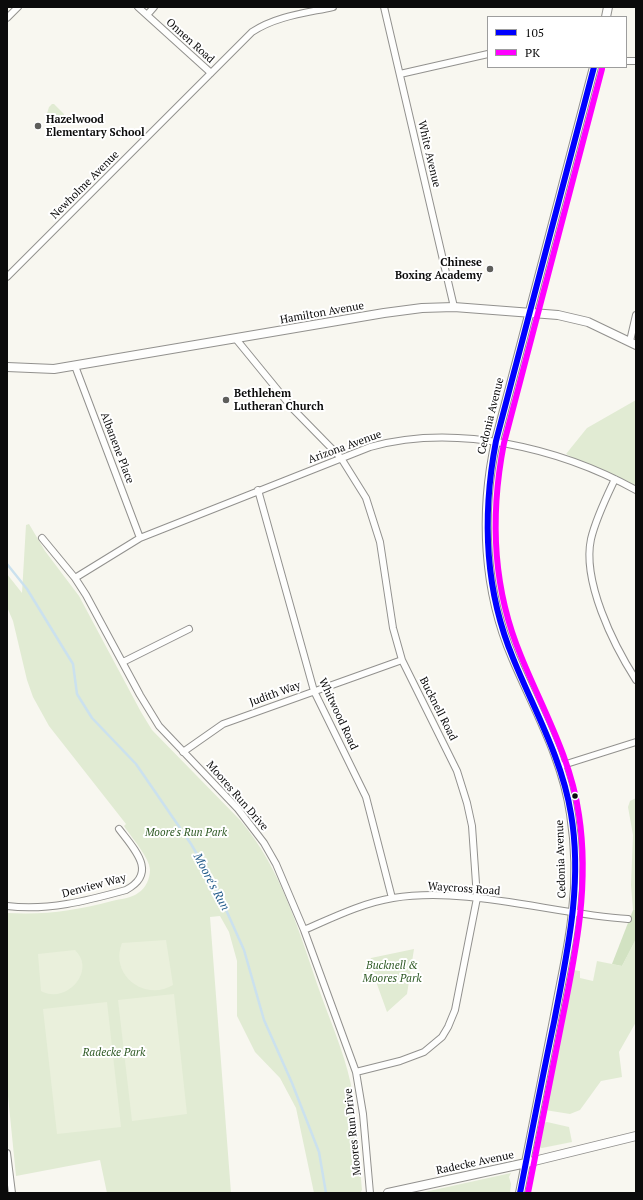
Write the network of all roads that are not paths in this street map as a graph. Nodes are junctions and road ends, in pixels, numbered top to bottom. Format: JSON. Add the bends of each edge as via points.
{"nodes":[{"id":1,"x":18,"y":7,"type":"edge"},
{"id":2,"x":138,"y":7,"type":"edge"},
{"id":3,"x":154,"y":7,"type":"edge"},
{"id":4,"x":333,"y":7,"type":"edge"},
{"id":5,"x":384,"y":7,"type":"edge"},
{"id":6,"x":147,"y":15,"type":"junction"},
{"id":7,"x":7,"y":18,"type":"edge"},
{"id":8,"x":487,"y":54,"type":"edge"},
{"id":9,"x":594,"y":68,"type":"edge"},
{"id":10,"x":211,"y":73,"type":"junction"},
{"id":11,"x":400,"y":74,"type":"junction"},
{"id":12,"x":7,"y":277,"type":"edge"},
{"id":13,"x":454,"y":307,"type":"junction"},
{"id":14,"x":529,"y":312,"type":"junction"},
{"id":15,"x":636,"y":315,"type":"edge"},
{"id":16,"x":236,"y":339,"type":"junction"},
{"id":17,"x":633,"y":343,"type":"edge"},
{"id":18,"x":75,"y":366,"type":"junction"},
{"id":19,"x":7,"y":367,"type":"edge"},
{"id":20,"x":496,"y":441,"type":"junction"},
{"id":21,"x":341,"y":458,"type":"junction"},
{"id":22,"x":615,"y":479,"type":"junction"},
{"id":23,"x":258,"y":490,"type":"junction"},
{"id":24,"x":636,"y":490,"type":"edge"},
{"id":25,"x":42,"y":538,"type":"dead end"},
{"id":26,"x":140,"y":538,"type":"junction"},
{"id":27,"x":75,"y":578,"type":"junction"},
{"id":28,"x":189,"y":630,"type":"dead end"},
{"id":29,"x":402,"y":660,"type":"junction"},
{"id":30,"x":123,"y":662,"type":"junction"},
{"id":31,"x":636,"y":680,"type":"edge"},
{"id":32,"x":314,"y":691,"type":"junction"},
{"id":33,"x":636,"y":742,"type":"edge"},
{"id":34,"x":183,"y":752,"type":"junction"},
{"id":35,"x":560,"y":766,"type":"junction"},
{"id":36,"x":119,"y":829,"type":"dead end"},
{"id":37,"x":392,"y":898,"type":"junction"},
{"id":38,"x":477,"y":898,"type":"junction"},
{"id":39,"x":7,"y":906,"type":"edge"},
{"id":40,"x":573,"y":912,"type":"junction"},
{"id":41,"x":628,"y":919,"type":"dead end"},
{"id":42,"x":304,"y":930,"type":"junction"},
{"id":43,"x":356,"y":1072,"type":"junction"},
{"id":44,"x":636,"y":1136,"type":"edge"},
{"id":45,"x":7,"y":1153,"type":"edge"},
{"id":46,"x":526,"y":1163,"type":"junction"},
{"id":47,"x":12,"y":1193,"type":"edge"},
{"id":48,"x":370,"y":1193,"type":"edge"},
{"id":49,"x":388,"y":1193,"type":"edge"},
{"id":50,"x":520,"y":1193,"type":"edge"}],
"edges":[{"from":1,"to":7,"type":"street"},
{"from":2,"to":6,"type":"street","name":"Onnen Road"},
{"from":3,"to":6,"type":"street"},
{"from":4,"to":10,"type":"street","name":"Newholme Avenue","via":[[276,20],[262,26]]},
{"from":5,"to":11,"type":"street","name":"White Avenue"},
{"from":6,"to":10,"type":"street","name":"Onnen Road"},
{"from":8,"to":11,"type":"street"},
{"from":9,"to":14,"type":"street","name":"Cedonia Avenue"},
{"from":10,"to":12,"type":"street","name":"Newholme Avenue"},
{"from":11,"to":13,"type":"street","name":"White Avenue"},
{"from":13,"to":14,"type":"street","name":"Hamilton Avenue"},
{"from":13,"to":16,"type":"street","name":"Hamilton Avenue","via":[[404,310]]},
{"from":14,"to":17,"type":"street","name":"Hamilton Avenue","via":[[588,322]]},
{"from":14,"to":20,"type":"street","name":"Cedonia Avenue"},
{"from":15,"to":17,"type":"street"},
{"from":16,"to":18,"type":"street","name":"Hamilton Avenue"},
{"from":16,"to":21,"type":"street","name":"Bucknell Road","via":[[294,410]]},
{"from":18,"to":19,"type":"street","name":"Hamilton Avenue","via":[[54,369]]},
{"from":18,"to":26,"type":"street","name":"Albanene Place"},
{"from":20,"to":21,"type":"street","name":"Arizona Avenue","via":[[439,438],[399,441],[370,447]]},
{"from":20,"to":22,"type":"street","name":"Arizona Avenue","via":[[563,459]]},
{"from":20,"to":35,"type":"street","name":"Cedonia Avenue","via":[[489,477],[487,525],[494,599],[508,645]]},
{"from":21,"to":23,"type":"street","name":"Arizona Avenue"},
{"from":21,"to":29,"type":"street","name":"Bucknell Road","via":[[366,498],[374,520],[385,568],[393,628]]},
{"from":22,"to":24,"type":"street","name":"Arizona Avenue"},
{"from":22,"to":31,"type":"street","via":[[595,525],[591,539],[590,564],[599,602],[612,637]]},
{"from":23,"to":26,"type":"street","name":"Arizona Avenue"},
{"from":23,"to":32,"type":"street","name":"Whitwood Road"},
{"from":25,"to":27,"type":"street","name":"Moores Run Drive"},
{"from":26,"to":27,"type":"street","name":"Arizona Avenue"},
{"from":27,"to":30,"type":"street","name":"Moores Run Drive"},
{"from":28,"to":30,"type":"street"},
{"from":29,"to":32,"type":"street","name":"Judith Way"},
{"from":29,"to":38,"type":"street","name":"Bucknell Road","via":[[452,759],[463,787],[472,826]]},
{"from":30,"to":34,"type":"street","name":"Moores Run Drive","via":[[159,726]]},
{"from":32,"to":34,"type":"street","name":"Judith Way","via":[[221,725]]},
{"from":32,"to":37,"type":"street","name":"Whitwood Road","via":[[366,797]]},
{"from":33,"to":35,"type":"street"},
{"from":34,"to":42,"type":"street","name":"Moores Run Drive","via":[[238,809],[264,843],[288,890]]},
{"from":35,"to":40,"type":"street","name":"Cedonia Avenue","via":[[568,795],[574,843]]},
{"from":36,"to":39,"type":"street","name":"Denview Way","via":[[132,846],[142,867],[143,873],[135,885],[126,890],[85,901],[41,908]]},
{"from":37,"to":38,"type":"street","name":"Waycross Road"},
{"from":37,"to":42,"type":"street","name":"Waycross Road","via":[[355,909]]},
{"from":38,"to":40,"type":"street","name":"Waycross Road"},
{"from":38,"to":43,"type":"street","name":"Bucknell Road","via":[[455,1010],[442,1036],[428,1049],[412,1057]]},
{"from":40,"to":41,"type":"street","name":"Waycross Road"},
{"from":40,"to":46,"type":"street","name":"Cedonia Avenue"},
{"from":42,"to":43,"type":"street","name":"Moores Run Drive"},
{"from":43,"to":48,"type":"street","name":"Moores Run Drive","via":[[363,1114]]},
{"from":44,"to":46,"type":"street","name":"Radecke Avenue"},
{"from":45,"to":47,"type":"street"},
{"from":46,"to":49,"type":"street","name":"Radecke Avenue"},
{"from":46,"to":50,"type":"street","name":"Cedonia Avenue"}]}
